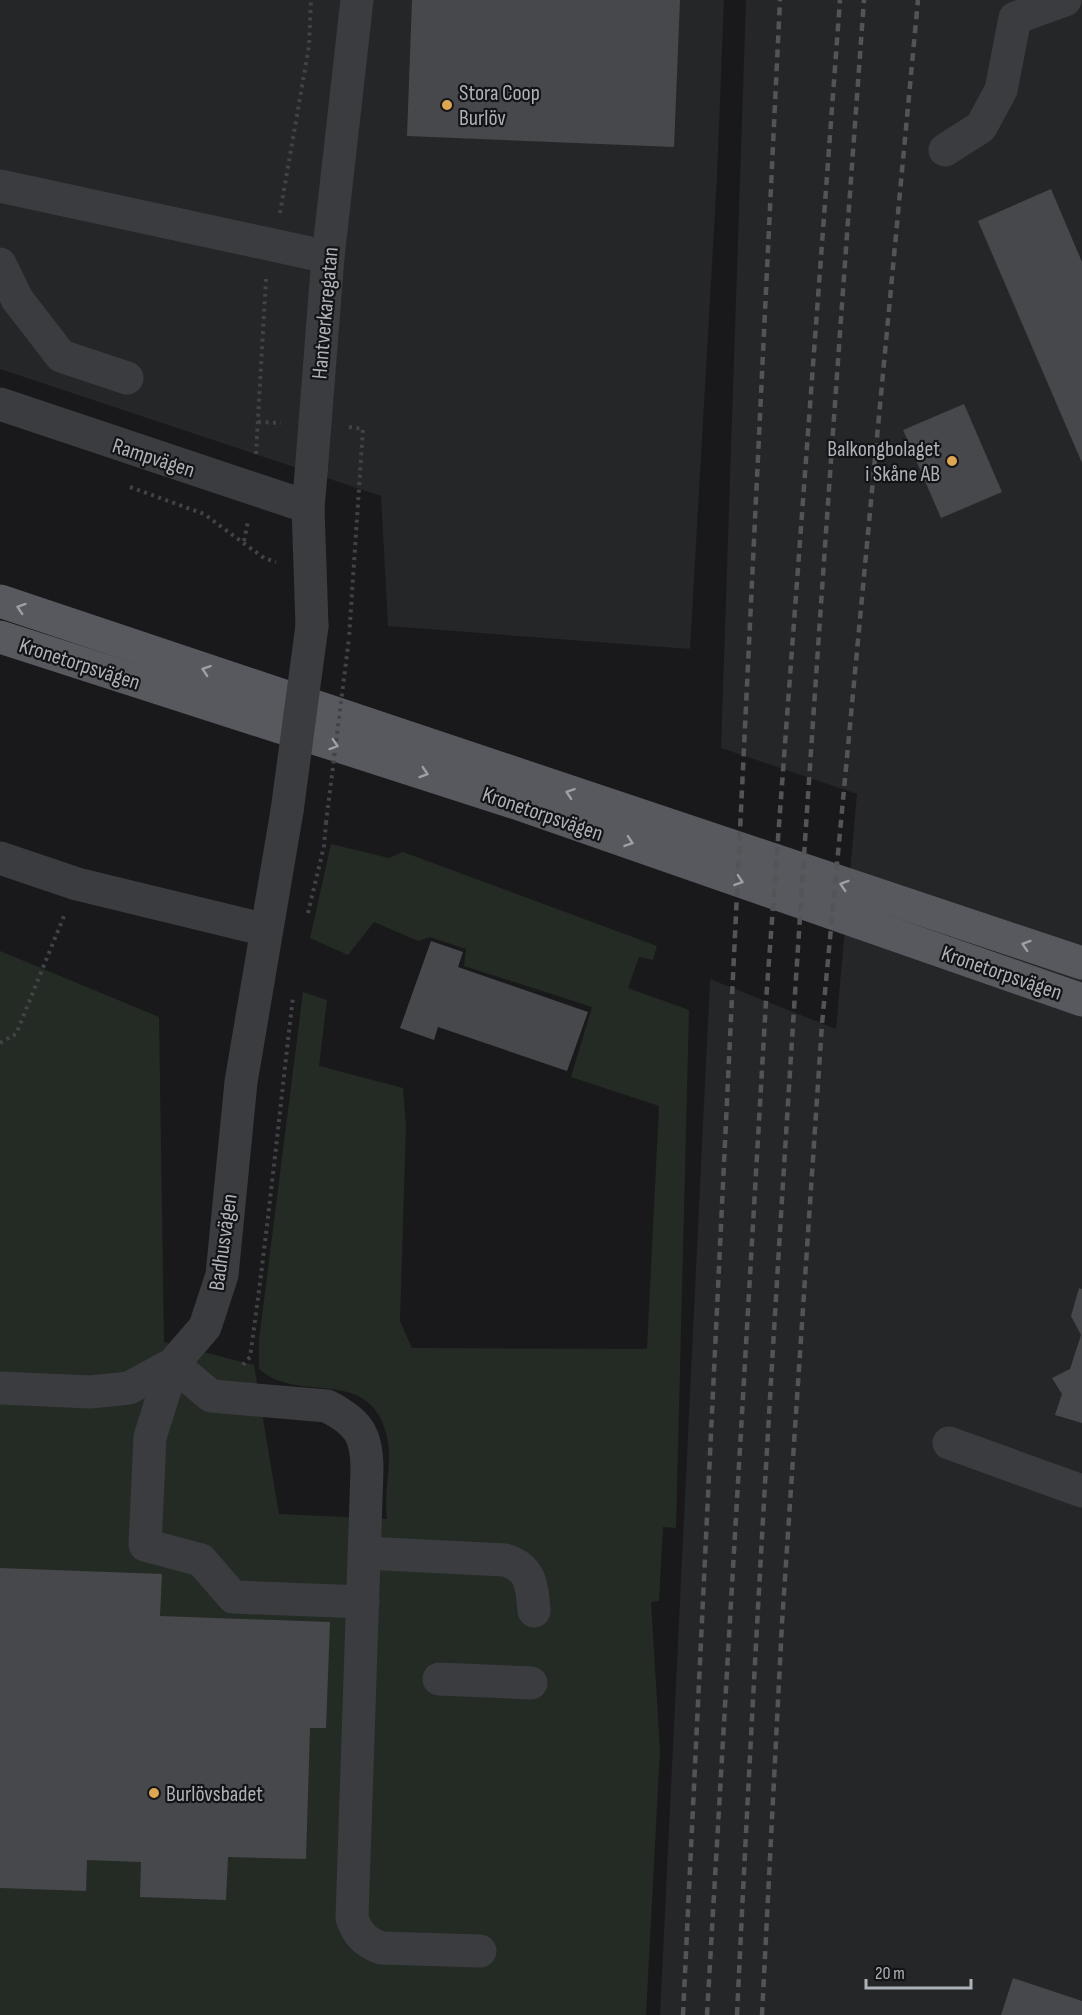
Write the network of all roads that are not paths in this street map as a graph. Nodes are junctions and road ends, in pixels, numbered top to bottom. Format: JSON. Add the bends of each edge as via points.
{"nodes":[{"id":1,"x":357,"y":0,"type":"edge"},
{"id":2,"x":1065,"y":0,"type":"edge"},
{"id":3,"x":945,"y":150,"type":"dead end"},
{"id":4,"x":0,"y":186,"type":"edge"},
{"id":5,"x":328,"y":256,"type":"junction"},
{"id":6,"x":0,"y":264,"type":"edge"},
{"id":7,"x":127,"y":378,"type":"dead end"},
{"id":8,"x":0,"y":405,"type":"edge"},
{"id":9,"x":308,"y":507,"type":"junction"},
{"id":10,"x":0,"y":601,"type":"edge"},
{"id":11,"x":0,"y":637,"type":"edge"},
{"id":12,"x":287,"y":811,"type":"joint"},
{"id":13,"x":0,"y":858,"type":"edge"},
{"id":14,"x":266,"y":930,"type":"junction"},
{"id":15,"x":1082,"y":963,"type":"edge"},
{"id":16,"x":1082,"y":1000,"type":"edge"},
{"id":17,"x":173,"y":1364,"type":"junction"},
{"id":18,"x":0,"y":1388,"type":"edge"},
{"id":19,"x":949,"y":1443,"type":"dead end"},
{"id":20,"x":1082,"y":1491,"type":"edge"},
{"id":21,"x":365,"y":1553,"type":"junction"},
{"id":22,"x":363,"y":1602,"type":"junction"},
{"id":23,"x":534,"y":1611,"type":"dead end"},
{"id":24,"x":439,"y":1678,"type":"dead end"},
{"id":25,"x":531,"y":1683,"type":"dead end"},
{"id":26,"x":480,"y":1951,"type":"dead end"}],
"edges":[{"from":1,"to":5,"type":"street","name":"Hantverkaregatan"},
{"from":2,"to":3,"type":"street","via":[[1015,18],[1001,90],[981,127]]},
{"from":4,"to":5,"type":"street"},
{"from":5,"to":9,"type":"street","name":"Hantverkaregatan"},
{"from":6,"to":7,"type":"street","via":[[18,299],[61,356]]},
{"from":8,"to":9,"type":"street","name":"Rampvägen"},
{"from":9,"to":12,"type":"street","name":"Hantverkaregatan","bridge":true,"via":[[312,626]]},
{"from":15,"to":10,"type":"main road","name":"Kronetorpsvägen","one_way":true},
{"from":11,"to":16,"type":"main road","name":"Kronetorpsvägen","one_way":true,"via":[[516,803]]},
{"from":12,"to":14,"type":"street","name":"Badhusvägen"},
{"from":13,"to":14,"type":"street","via":[[77,884]]},
{"from":14,"to":17,"type":"street","name":"Badhusvägen","via":[[241,1082],[222,1275],[205,1327]]},
{"from":17,"to":18,"type":"street","name":"Badhusvägen","via":[[129,1388],[90,1392]]},
{"from":17,"to":21,"type":"street","via":[[211,1396],[327,1406],[359,1428],[367,1446]]},
{"from":17,"to":22,"type":"street","via":[[150,1437],[145,1545],[201,1560],[233,1596]]},
{"from":19,"to":20,"type":"street"},
{"from":21,"to":22,"type":"street"},
{"from":21,"to":23,"type":"street","via":[[517,1563],[529,1576]]},
{"from":22,"to":26,"type":"street","via":[[352,1918],[366,1942],[381,1948]]},
{"from":24,"to":25,"type":"street"}]}
